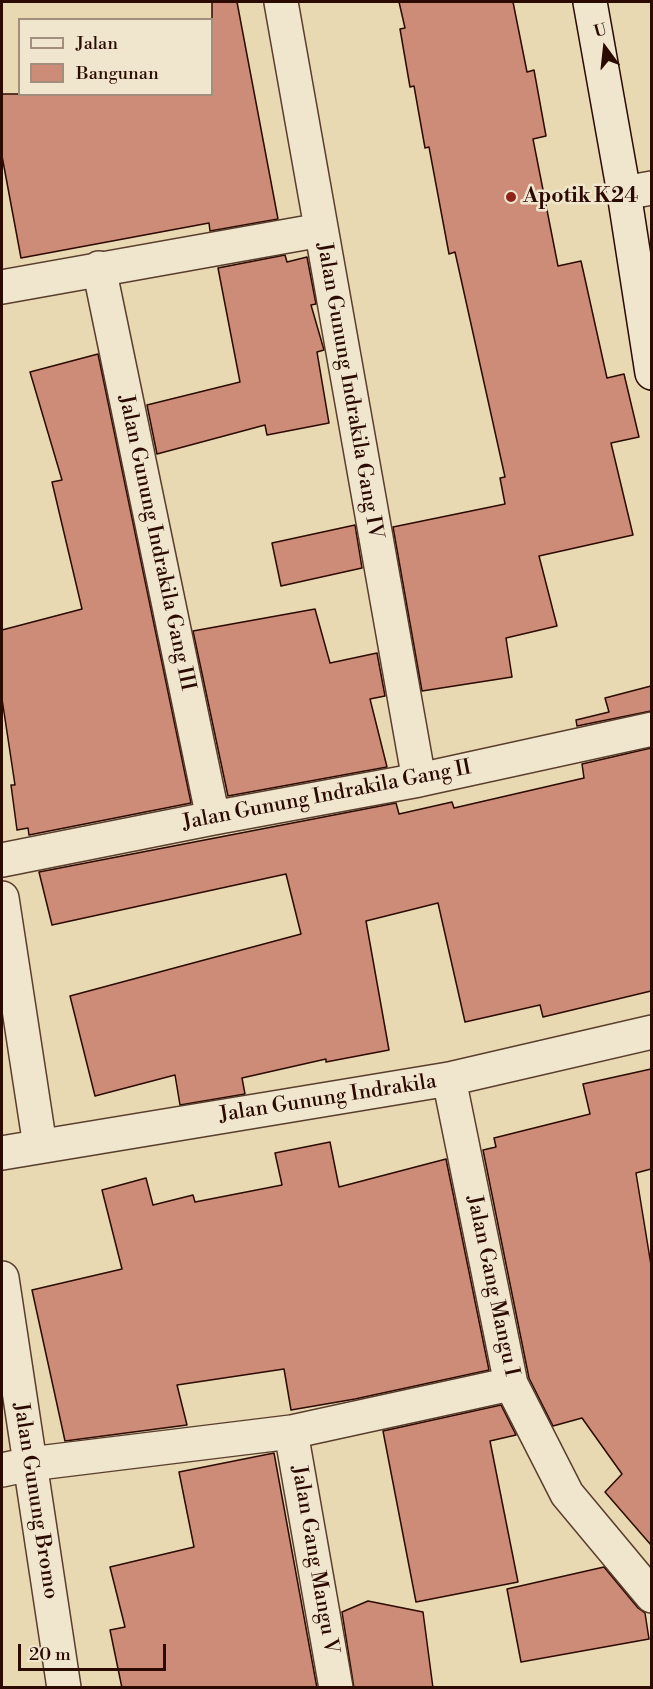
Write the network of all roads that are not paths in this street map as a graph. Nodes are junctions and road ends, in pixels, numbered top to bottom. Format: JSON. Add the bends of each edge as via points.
{"nodes":[{"id":1,"x":281,"y":2,"type":"edge"},
{"id":2,"x":590,"y":2,"type":"edge"},
{"id":3,"x":638,"y":190,"type":"edge"},
{"id":4,"x":321,"y":230,"type":"junction"},
{"id":5,"x":99,"y":268,"type":"junction"},
{"id":6,"x":2,"y":287,"type":"edge"},
{"id":7,"x":651,"y":373,"type":"edge"},
{"id":8,"x":651,"y":729,"type":"edge"},
{"id":9,"x":418,"y":780,"type":"junction"},
{"id":10,"x":213,"y":818,"type":"junction"},
{"id":11,"x":2,"y":860,"type":"edge"},
{"id":12,"x":2,"y":898,"type":"edge"},
{"id":13,"x":651,"y":1032,"type":"edge"},
{"id":14,"x":449,"y":1079,"type":"junction"},
{"id":15,"x":40,"y":1146,"type":"junction"},
{"id":16,"x":2,"y":1153,"type":"edge"},
{"id":17,"x":2,"y":1278,"type":"edge"},
{"id":18,"x":511,"y":1384,"type":"junction"},
{"id":19,"x":291,"y":1432,"type":"junction"},
{"id":20,"x":16,"y":1467,"type":"edge"},
{"id":21,"x":651,"y":1596,"type":"edge"},
{"id":22,"x":64,"y":1688,"type":"edge"},
{"id":23,"x":336,"y":1688,"type":"edge"}],
"edges":[{"from":1,"to":4,"type":"street","name":"Jalan Gunung Indrakila Gang IV"},
{"from":2,"to":3,"type":"street"},
{"from":3,"to":7,"type":"street"},
{"from":4,"to":5,"type":"street"},
{"from":4,"to":9,"type":"street","name":"Jalan Gunung Indrakila Gang IV"},
{"from":5,"to":6,"type":"street"},
{"from":5,"to":10,"type":"street","name":"Jalan Gunung Indrakila Gang III"},
{"from":8,"to":9,"type":"street","name":"Jalan Gunung Indrakila Gang II"},
{"from":9,"to":10,"type":"street","name":"Jalan Gunung Indrakila Gang II"},
{"from":10,"to":11,"type":"street","name":"Jalan Gunung Indrakila Gang II"},
{"from":12,"to":15,"type":"street"},
{"from":13,"to":14,"type":"street","name":"Jalan Gunung Indrakila"},
{"from":14,"to":15,"type":"street","name":"Jalan Gunung Indrakila"},
{"from":14,"to":18,"type":"street","name":"Jalan Gang Mangu I"},
{"from":15,"to":16,"type":"street","name":"Jalan Gunung Indrakila"},
{"from":17,"to":20,"type":"street","name":"Jalan Gunung Bromo"},
{"from":18,"to":19,"type":"street"},
{"from":18,"to":21,"type":"street","name":"Jalan Gang Mangu I","via":[[567,1494]]},
{"from":19,"to":20,"type":"street"},
{"from":19,"to":23,"type":"street","name":"Jalan Gang Mangu V"},
{"from":20,"to":22,"type":"street","name":"Jalan Gunung Bromo"}]}
